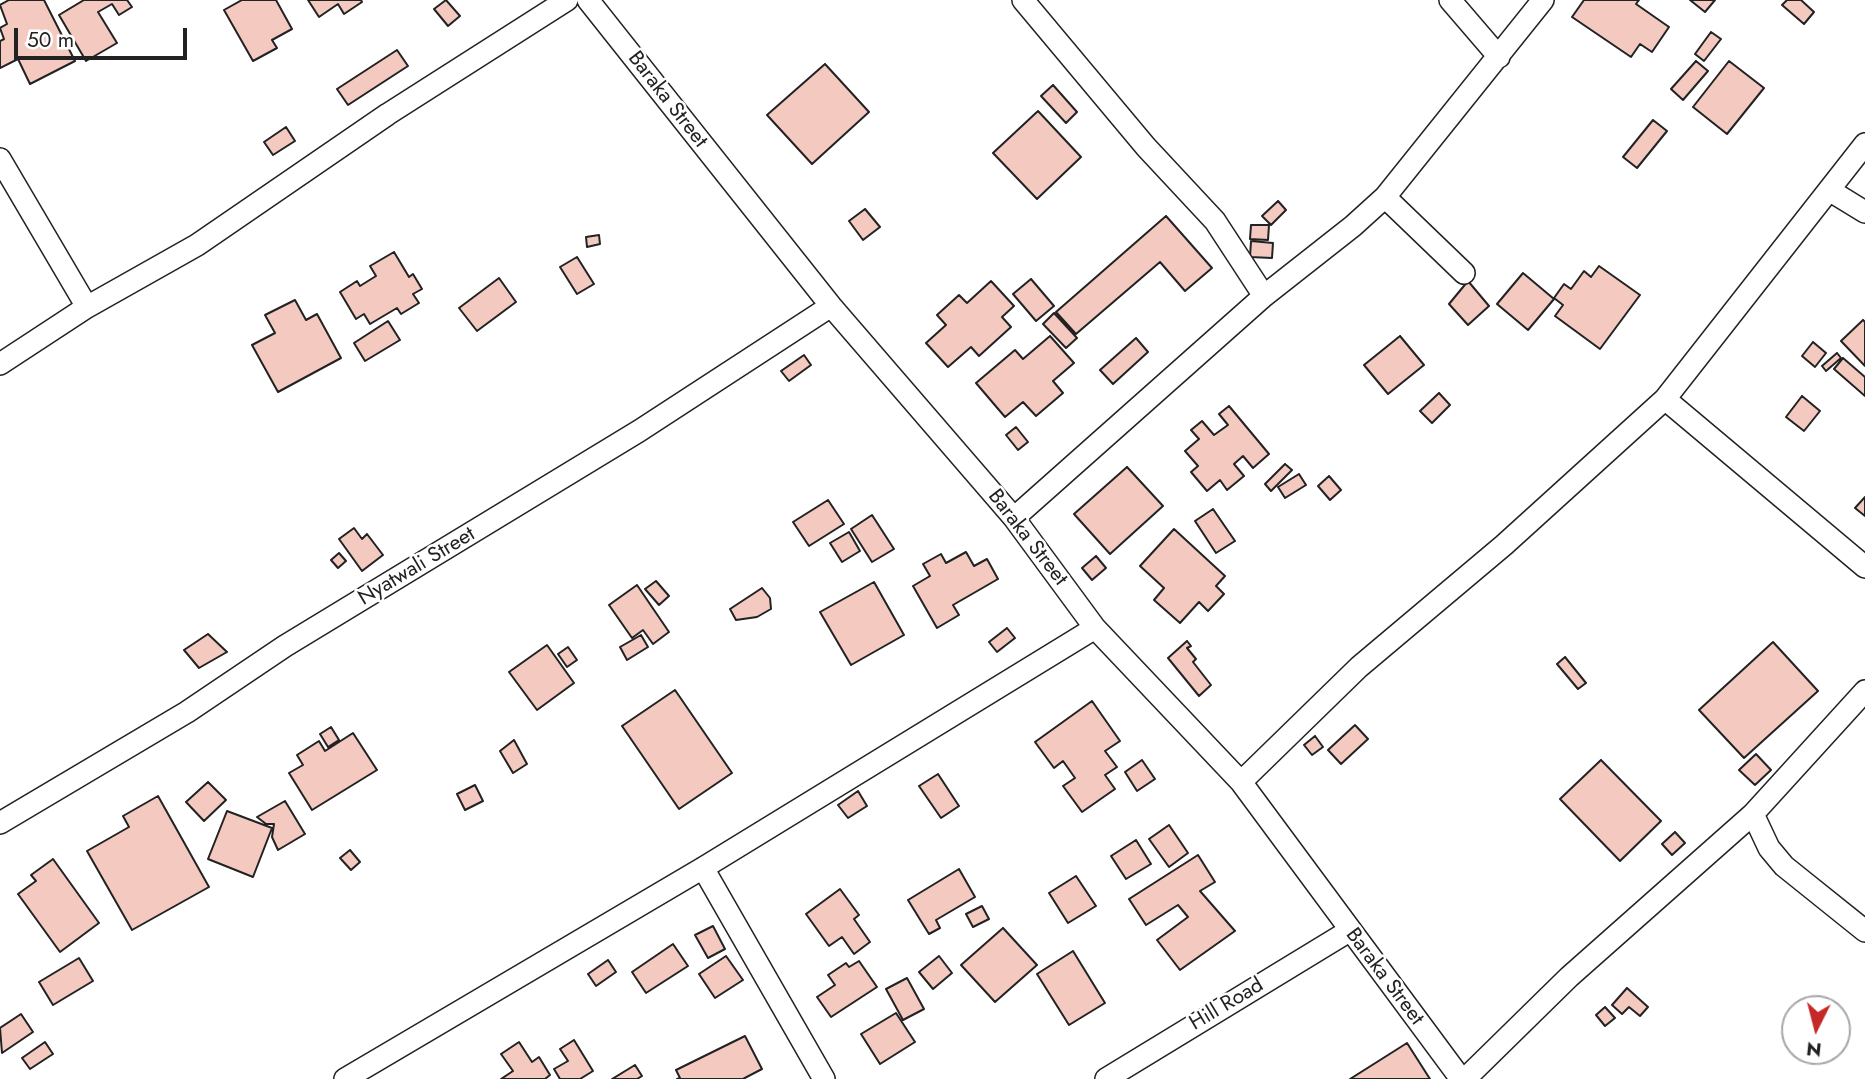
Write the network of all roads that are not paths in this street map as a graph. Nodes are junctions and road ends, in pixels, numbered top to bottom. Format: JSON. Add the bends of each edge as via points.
{"nodes":[{"id":1,"x":567,"y":0,"type":"edge"},
{"id":2,"x":588,"y":0,"type":"edge"},
{"id":3,"x":1023,"y":0,"type":"edge"},
{"id":4,"x":1450,"y":0,"type":"edge"},
{"id":5,"x":1543,"y":0,"type":"edge"},
{"id":6,"x":1499,"y":57,"type":"junction"},
{"id":7,"x":1865,"y":144,"type":"edge"},
{"id":8,"x":0,"y":159,"type":"edge"},
{"id":9,"x":1829,"y":190,"type":"junction"},
{"id":10,"x":1385,"y":197,"type":"junction"},
{"id":11,"x":1865,"y":212,"type":"edge"},
{"id":12,"x":1464,"y":273,"type":"dead end"},
{"id":13,"x":1264,"y":296,"type":"junction"},
{"id":14,"x":831,"y":306,"type":"junction"},
{"id":15,"x":87,"y":307,"type":"junction"},
{"id":16,"x":0,"y":364,"type":"edge"},
{"id":17,"x":1665,"y":399,"type":"junction"},
{"id":18,"x":1014,"y":518,"type":"junction"},
{"id":19,"x":1865,"y":567,"type":"edge"},
{"id":20,"x":1095,"y":628,"type":"junction"},
{"id":21,"x":1865,"y":691,"type":"edge"},
{"id":22,"x":1241,"y":782,"type":"junction"},
{"id":23,"x":1753,"y":814,"type":"junction"},
{"id":24,"x":0,"y":823,"type":"edge"},
{"id":25,"x":703,"y":868,"type":"junction"},
{"id":26,"x":1349,"y":931,"type":"junction"},
{"id":27,"x":1865,"y":931,"type":"edge"},
{"id":28,"x":358,"y":1076,"type":"edge"},
{"id":29,"x":824,"y":1079,"type":"edge"},
{"id":30,"x":1106,"y":1079,"type":"edge"},
{"id":31,"x":1463,"y":1079,"type":"edge"}],
"edges":[{"from":1,"to":15,"type":"street","via":[[388,114],[197,245]]},
{"from":2,"to":14,"type":"street","name":"Baraka Street"},
{"from":3,"to":13,"type":"street","via":[[1146,147],[1215,221]]},
{"from":4,"to":6,"type":"street"},
{"from":5,"to":6,"type":"street"},
{"from":6,"to":10,"type":"street"},
{"from":7,"to":9,"type":"street"},
{"from":8,"to":15,"type":"street"},
{"from":9,"to":11,"type":"street"},
{"from":9,"to":17,"type":"street"},
{"from":10,"to":12,"type":"street"},
{"from":10,"to":13,"type":"street"},
{"from":13,"to":18,"type":"street"},
{"from":14,"to":18,"type":"street","name":"Baraka Street"},
{"from":14,"to":24,"type":"street","name":"Nyatwali Street","via":[[639,430],[285,646],[187,712]]},
{"from":15,"to":16,"type":"street"},
{"from":17,"to":19,"type":"street"},
{"from":17,"to":22,"type":"street","via":[[1504,545],[1359,667]]},
{"from":18,"to":20,"type":"street","name":"Baraka Street"},
{"from":20,"to":22,"type":"street","name":"Baraka Street"},
{"from":20,"to":25,"type":"street"},
{"from":21,"to":23,"type":"street"},
{"from":22,"to":26,"type":"street","name":"Baraka Street"},
{"from":23,"to":27,"type":"street","via":[[1769,848],[1784,866]]},
{"from":23,"to":31,"type":"street","via":[[1569,977]]},
{"from":25,"to":28,"type":"street"},
{"from":25,"to":29,"type":"street"},
{"from":26,"to":30,"type":"street","name":"Hill Road"},
{"from":26,"to":31,"type":"street","name":"Baraka Street"}]}
